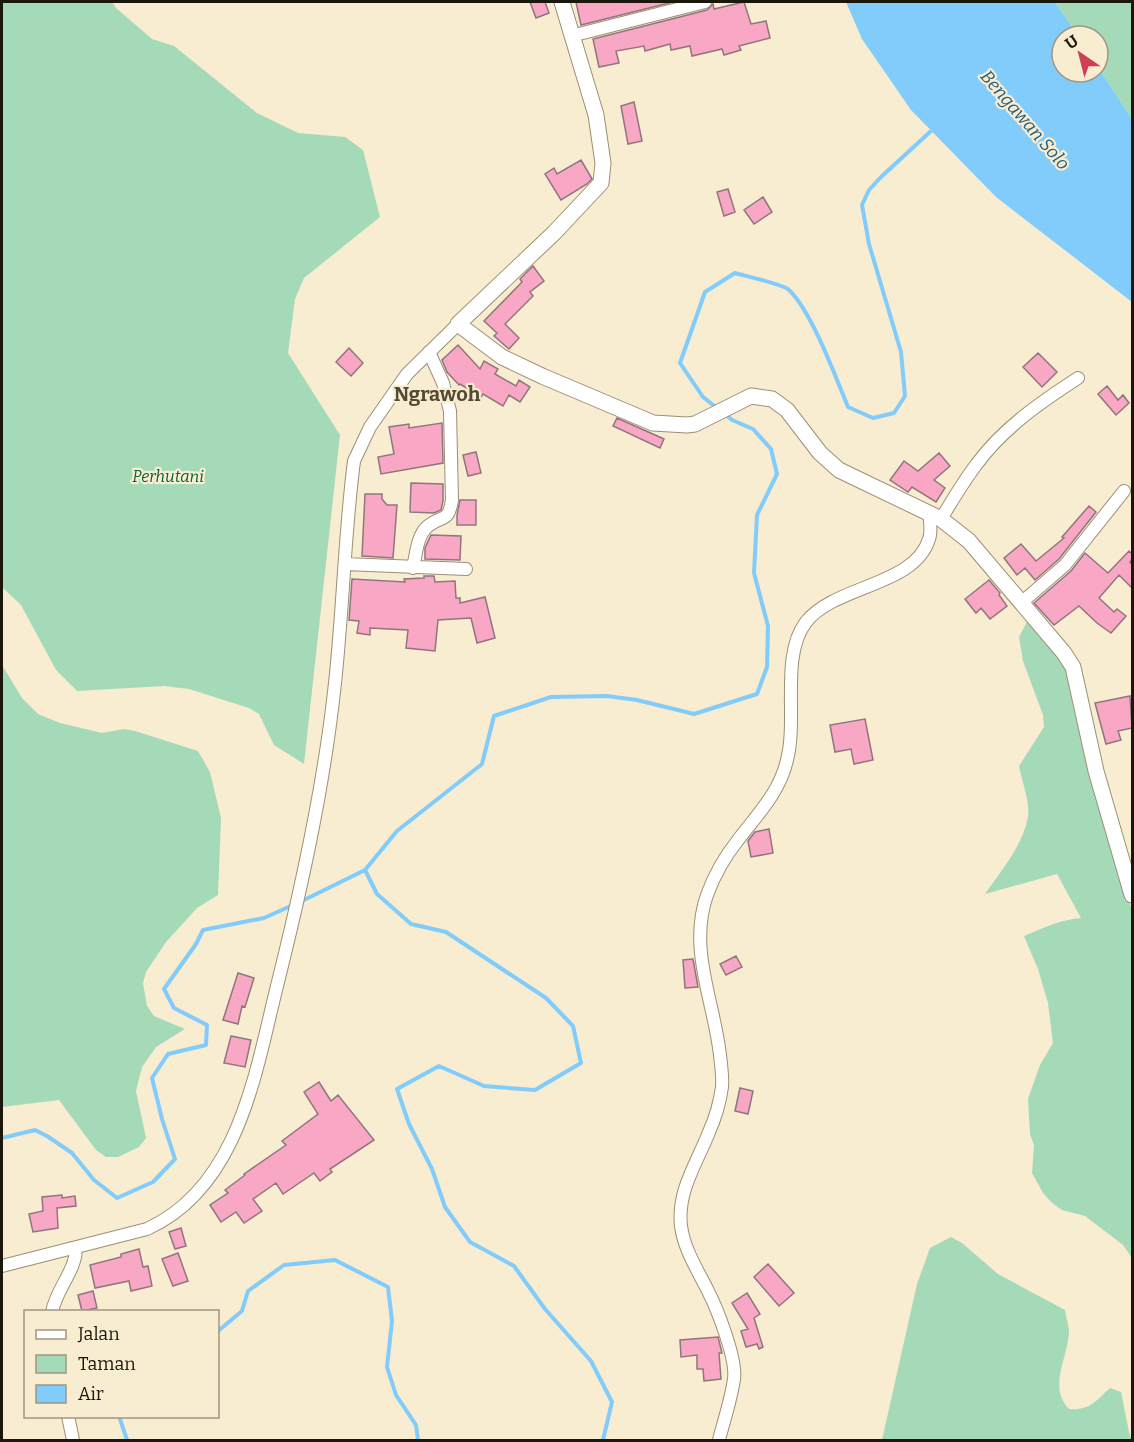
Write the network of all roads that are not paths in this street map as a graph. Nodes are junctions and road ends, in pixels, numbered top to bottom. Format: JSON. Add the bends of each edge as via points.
{"nodes":[{"id":1,"x":562,"y":2,"type":"edge"},
{"id":2,"x":705,"y":2,"type":"edge"},
{"id":3,"x":571,"y":36,"type":"junction"},
{"id":4,"x":458,"y":324,"type":"junction"},
{"id":5,"x":429,"y":352,"type":"junction"},
{"id":6,"x":1078,"y":378,"type":"dead end"},
{"id":7,"x":1124,"y":491,"type":"dead end"},
{"id":8,"x":935,"y":516,"type":"junction"},
{"id":9,"x":345,"y":564,"type":"junction"},
{"id":10,"x":412,"y":568,"type":"junction"},
{"id":11,"x":466,"y":569,"type":"dead end"},
{"id":12,"x":1021,"y":603,"type":"junction"},
{"id":13,"x":1130,"y":878,"type":"edge"},
{"id":14,"x":1132,"y":895,"type":"edge"},
{"id":15,"x":76,"y":1248,"type":"junction"},
{"id":16,"x":2,"y":1266,"type":"edge"},
{"id":17,"x":52,"y":1310,"type":"edge"},
{"id":18,"x":68,"y":1418,"type":"edge"},
{"id":19,"x":73,"y":1440,"type":"edge"},
{"id":20,"x":719,"y":1440,"type":"edge"}],
"edges":[{"from":1,"to":3,"type":"street"},
{"from":2,"to":3,"type":"street"},
{"from":3,"to":4,"type":"street","via":[[596,115],[603,163],[601,183]]},
{"from":4,"to":5,"type":"street"},
{"from":4,"to":8,"type":"street","via":[[502,357],[652,423],[695,424],[751,396],[772,399],[787,410],[838,470]]},
{"from":5,"to":9,"type":"street","via":[[407,374],[356,454]]},
{"from":5,"to":10,"type":"street","via":[[450,411],[452,500],[446,518],[428,526],[423,533]]},
{"from":6,"to":8,"type":"street","via":[[1034,408],[1000,438]]},
{"from":7,"to":12,"type":"street","via":[[1065,565]]},
{"from":8,"to":12,"type":"street","via":[[969,542]]},
{"from":8,"to":20,"type":"street","via":[[929,541],[913,564],[824,606],[807,621],[796,639],[791,663],[788,759],[780,784],[735,843],[708,894],[701,959],[719,1047],[722,1086],[710,1130],[685,1188],[681,1221],[684,1244],[721,1322],[735,1377]]},
{"from":9,"to":10,"type":"street"},
{"from":9,"to":15,"type":"street","via":[[334,692],[321,782],[258,1068],[239,1124],[194,1197],[173,1214],[147,1229]]},
{"from":10,"to":11,"type":"street"},
{"from":12,"to":13,"type":"street","via":[[1073,667],[1096,771]]},
{"from":13,"to":14,"type":"street"},
{"from":15,"to":16,"type":"street"},
{"from":15,"to":17,"type":"street","via":[[74,1262]]},
{"from":18,"to":19,"type":"street"}]}
